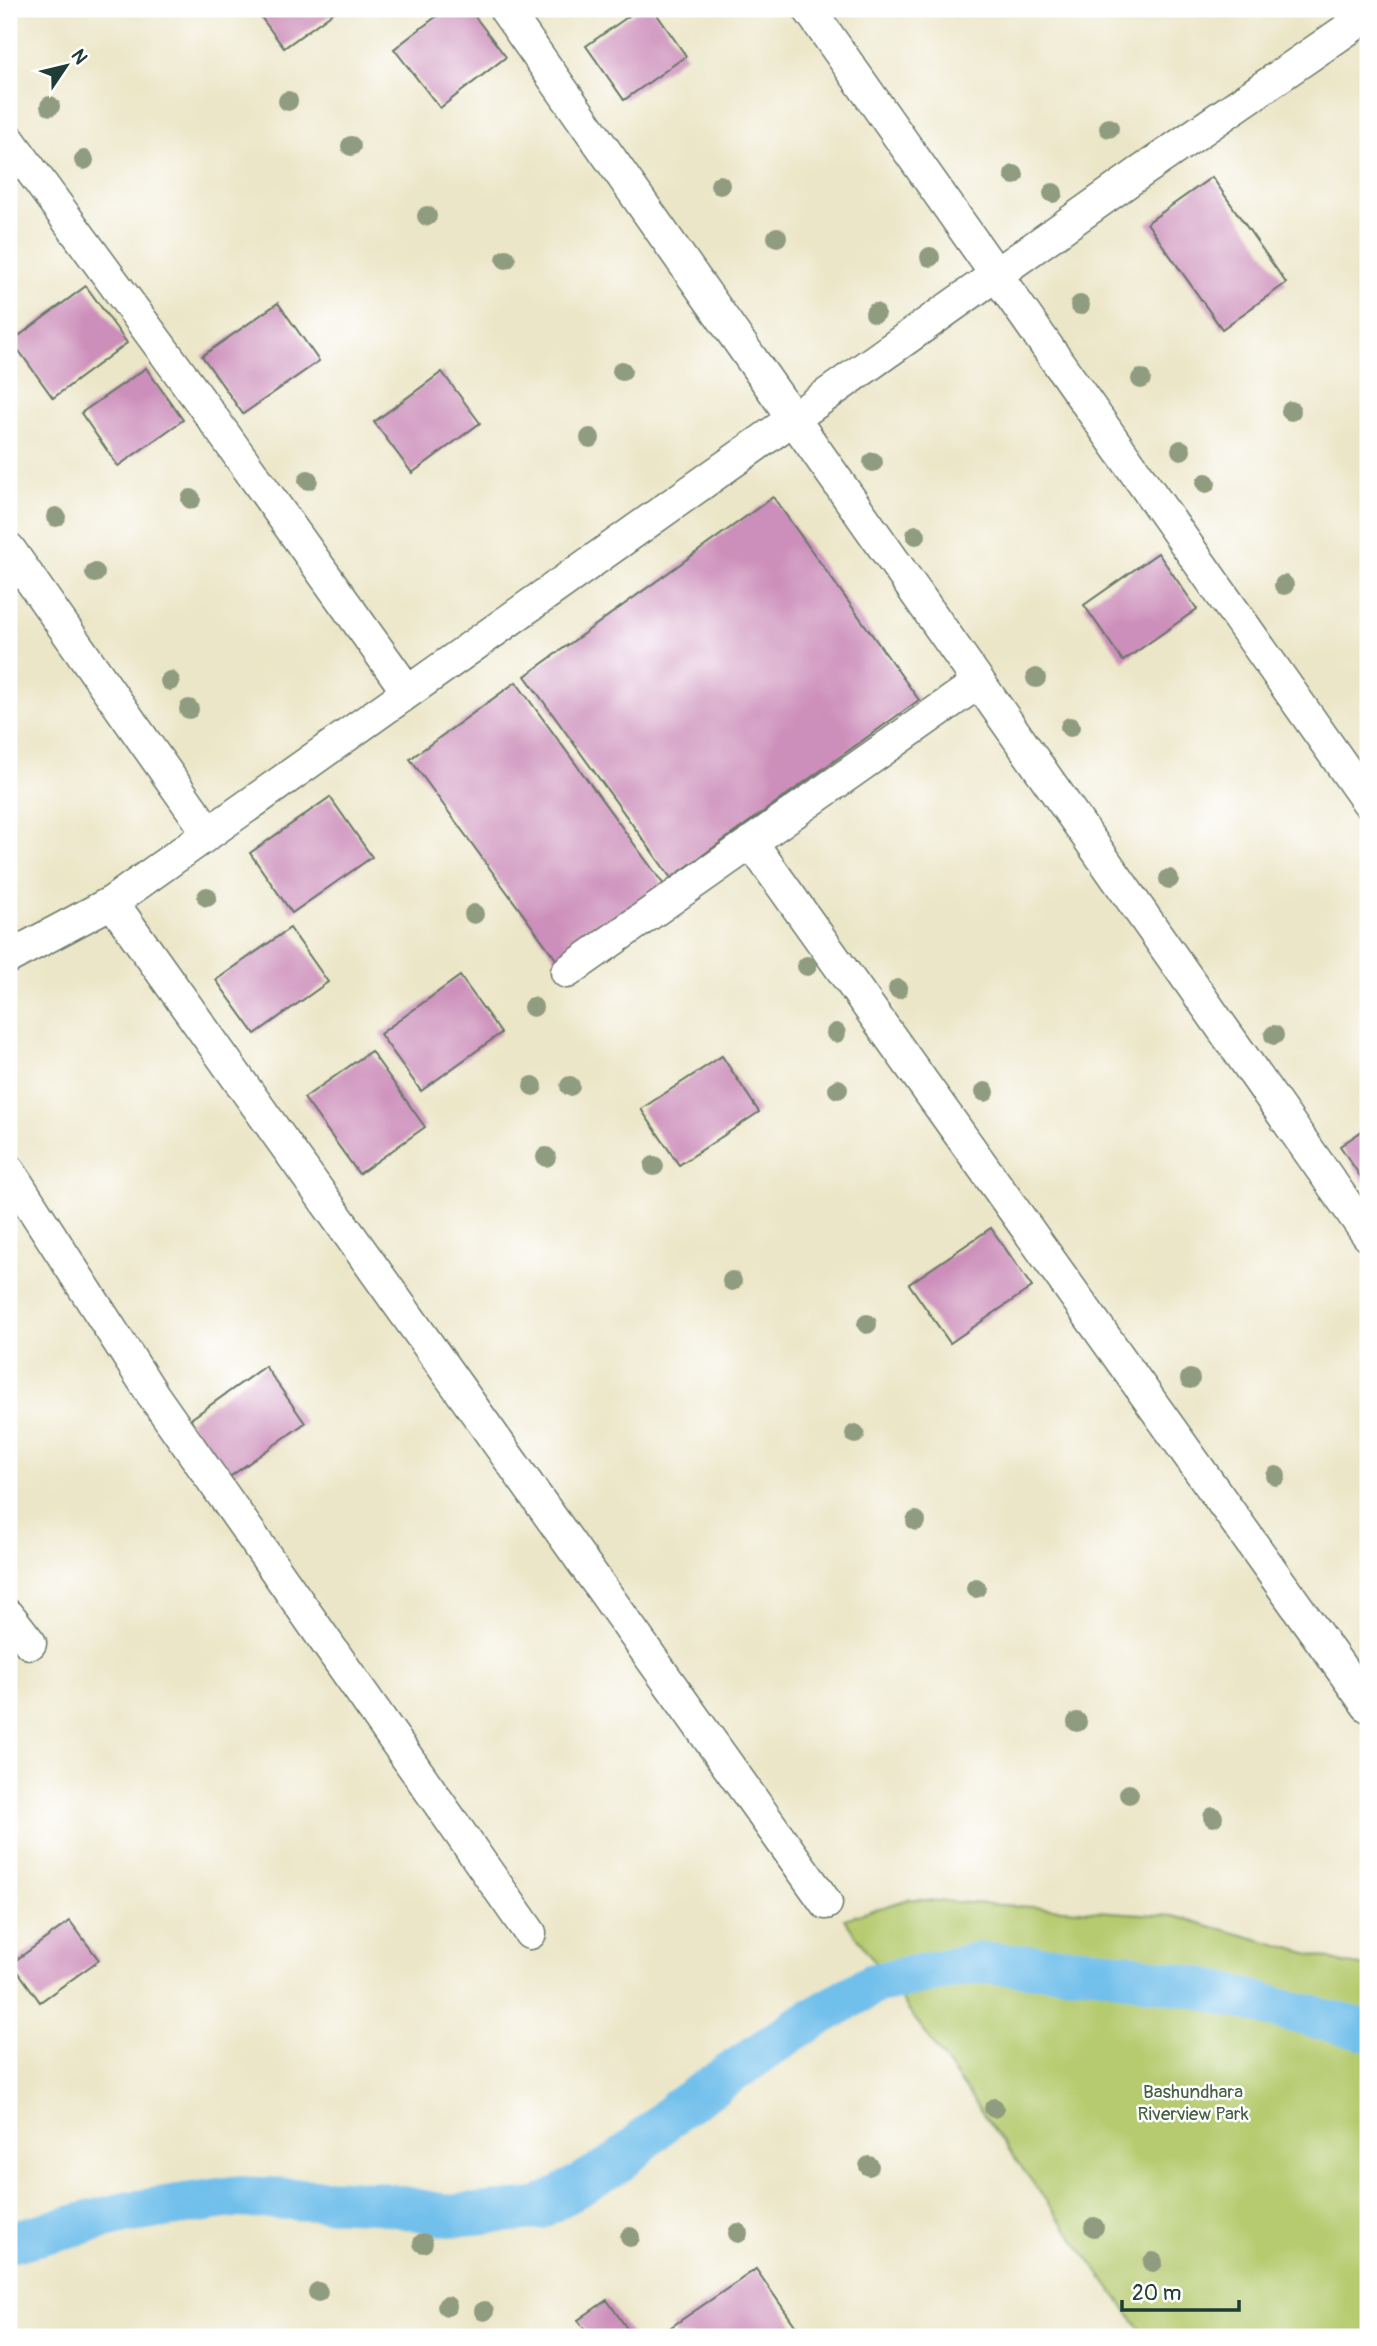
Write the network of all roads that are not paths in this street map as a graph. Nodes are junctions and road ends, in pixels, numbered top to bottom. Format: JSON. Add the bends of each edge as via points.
{"nodes":[{"id":1,"x":505,"y":9,"type":"edge"},
{"id":2,"x":809,"y":9,"type":"edge"},
{"id":3,"x":1368,"y":15,"type":"edge"},
{"id":4,"x":9,"y":140,"type":"edge"},
{"id":5,"x":997,"y":275,"type":"junction"},
{"id":6,"x":794,"y":419,"type":"junction"},
{"id":7,"x":9,"y":548,"type":"edge"},
{"id":8,"x":979,"y":682,"type":"junction"},
{"id":9,"x":408,"y":692,"type":"junction"},
{"id":10,"x":1368,"y":802,"type":"edge"},
{"id":11,"x":208,"y":832,"type":"junction"},
{"id":12,"x":751,"y":842,"type":"junction"},
{"id":13,"x":112,"y":902,"type":"junction"},
{"id":14,"x":9,"y":957,"type":"edge"},
{"id":15,"x":567,"y":972,"type":"dead end"},
{"id":16,"x":9,"y":1171,"type":"edge"},
{"id":17,"x":1368,"y":1235,"type":"edge"},
{"id":18,"x":9,"y":1616,"type":"edge"},
{"id":19,"x":30,"y":1643,"type":"dead end"},
{"id":20,"x":1368,"y":1706,"type":"edge"},
{"id":21,"x":826,"y":1903,"type":"dead end"},
{"id":22,"x":530,"y":1933,"type":"dead end"}],
"edges":[{"from":1,"to":6,"type":"street"},
{"from":2,"to":5,"type":"street"},
{"from":3,"to":5,"type":"street"},
{"from":4,"to":9,"type":"street"},
{"from":5,"to":6,"type":"street"},
{"from":5,"to":10,"type":"street"},
{"from":6,"to":8,"type":"street"},
{"from":6,"to":9,"type":"street"},
{"from":7,"to":11,"type":"street"},
{"from":8,"to":12,"type":"street"},
{"from":8,"to":17,"type":"street"},
{"from":9,"to":11,"type":"street"},
{"from":11,"to":13,"type":"street"},
{"from":12,"to":15,"type":"street"},
{"from":12,"to":20,"type":"street"},
{"from":13,"to":14,"type":"street"},
{"from":13,"to":21,"type":"street"},
{"from":16,"to":22,"type":"street","via":[[153,1395]]},
{"from":18,"to":19,"type":"street"}]}
